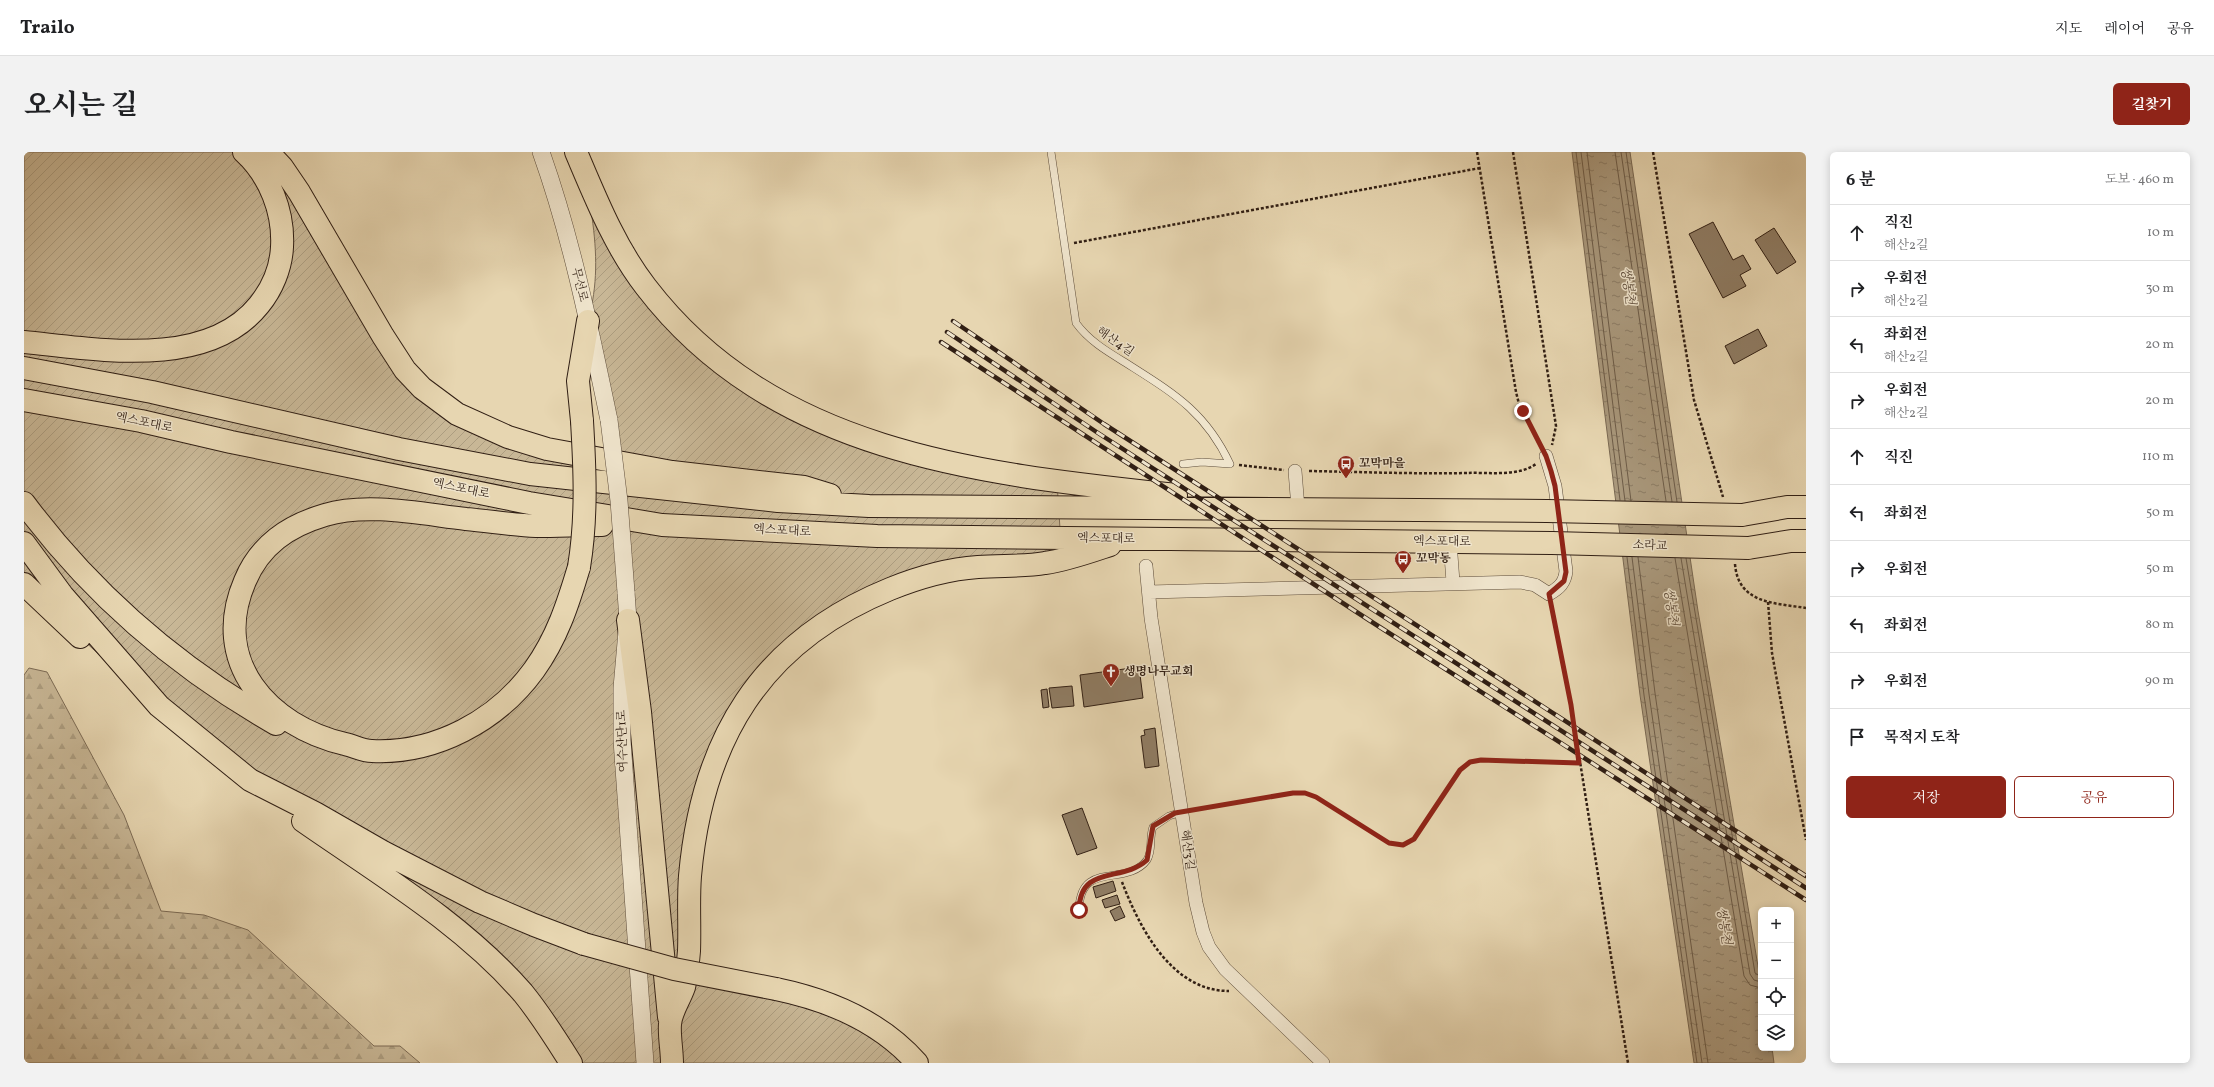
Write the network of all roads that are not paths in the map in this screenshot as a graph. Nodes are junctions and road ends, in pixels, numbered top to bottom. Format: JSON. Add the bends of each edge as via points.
{"nodes":[{"id":1,"x":244,"y":152,"type":"edge"},
{"id":2,"x":268,"y":152,"type":"edge"},
{"id":3,"x":541,"y":152,"type":"edge"},
{"id":4,"x":576,"y":152,"type":"edge"},
{"id":5,"x":1051,"y":152,"type":"edge"},
{"id":6,"x":588,"y":321,"type":"junction"},
{"id":7,"x":24,"y":342,"type":"edge"},
{"id":8,"x":24,"y":368,"type":"edge"},
{"id":9,"x":24,"y":400,"type":"edge"},
{"id":10,"x":608,"y":420,"type":"joint"},
{"id":11,"x":1546,"y":456,"type":"road end"},
{"id":12,"x":1183,"y":464,"type":"dead end"},
{"id":13,"x":1295,"y":471,"type":"road end"},
{"id":14,"x":24,"y":503,"type":"edge"},
{"id":15,"x":1800,"y":505,"type":"edge"},
{"id":16,"x":869,"y":506,"type":"junction"},
{"id":17,"x":1298,"y":508,"type":"junction"},
{"id":18,"x":1742,"y":515,"type":"junction"},
{"id":19,"x":1806,"y":521,"type":"edge"},
{"id":20,"x":662,"y":525,"type":"junction"},
{"id":21,"x":1131,"y":539,"type":"junction"},
{"id":22,"x":1806,"y":541,"type":"edge"},
{"id":23,"x":24,"y":542,"type":"edge"},
{"id":24,"x":1450,"y":542,"type":"junction"},
{"id":25,"x":1552,"y":543,"type":"joint"},
{"id":26,"x":1741,"y":552,"type":"junction"},
{"id":27,"x":1806,"y":556,"type":"edge"},
{"id":28,"x":1146,"y":566,"type":"dead end"},
{"id":29,"x":1453,"y":582,"type":"junction"},
{"id":30,"x":24,"y":584,"type":"edge"},
{"id":31,"x":1148,"y":592,"type":"junction"},
{"id":32,"x":628,"y":620,"type":"junction"},
{"id":33,"x":159,"y":706,"type":"junction"},
{"id":34,"x":369,"y":751,"type":"junction"},
{"id":35,"x":250,"y":780,"type":"junction"},
{"id":36,"x":1182,"y":812,"type":"junction"},
{"id":37,"x":1079,"y":910,"type":"dead end"},
{"id":38,"x":670,"y":1022,"type":"junction"},
{"id":39,"x":571,"y":1063,"type":"edge"},
{"id":40,"x":645,"y":1063,"type":"edge"},
{"id":41,"x":672,"y":1063,"type":"edge"},
{"id":42,"x":917,"y":1063,"type":"edge"},
{"id":43,"x":1323,"y":1063,"type":"edge"}],
"edges":[{"from":1,"to":7,"type":"highway","via":[[271,190],[281,220],[282,236],[282,253],[272,284],[264,298],[246,318],[213,338],[164,350],[128,351]]},
{"from":2,"to":16,"type":"highway","via":[[299,192],[405,370],[430,394],[457,414],[508,437],[547,449],[672,472],[804,487]]},
{"from":3,"to":6,"type":"street","name":"무선로","via":[[565,229]]},
{"from":4,"to":17,"type":"highway","via":[[620,247],[645,286],[679,325],[714,358],[781,403],[827,424],[884,445],[979,470],[1045,481]]},
{"from":5,"to":12,"type":"lane","name":"해산4길","via":[[1076,323],[1101,348],[1172,392],[1192,409],[1215,436],[1230,464]]},
{"from":6,"to":10,"type":"street","name":"무선로"},
{"from":6,"to":34,"type":"highway","bridge":true,"via":[[578,381],[586,491],[584,535],[579,567],[552,642],[533,672],[511,695],[482,719],[445,740],[420,748]]},
{"from":8,"to":16,"type":"highway","via":[[152,392],[399,449],[530,474],[778,501]]},
{"from":9,"to":20,"type":"highway","name":"엑스포대로","via":[[141,421],[231,442],[529,502]]},
{"from":10,"to":32,"type":"street","name":"여수산단1로","bridge":true,"via":[[619,501]]},
{"from":11,"to":29,"type":"street","via":[[1555,486],[1566,572],[1564,581],[1549,594],[1528,582]]},
{"from":13,"to":17,"type":"street"},
{"from":14,"to":34,"type":"highway","via":[[87,578],[150,637],[188,666],[256,712],[306,739],[346,752]]},
{"from":15,"to":18,"type":"highway"},
{"from":16,"to":17,"type":"highway"},
{"from":17,"to":18,"type":"highway","bridge":true},
{"from":18,"to":19,"type":"highway"},
{"from":20,"to":21,"type":"highway","name":"엑스포대로","via":[[877,536]]},
{"from":20,"to":34,"type":"highway","via":[[535,526],[379,510],[352,510],[327,514],[279,534],[265,548],[249,571],[238,602],[236,638],[247,678],[266,703],[295,725],[329,741]]},
{"from":21,"to":24,"type":"highway","name":"엑스포대로"},
{"from":21,"to":38,"type":"highway","via":[[1046,563],[962,569],[914,580],[862,602],[792,647],[742,706],[729,729],[708,780],[699,814],[690,876],[687,969],[684,987]]},
{"from":22,"to":26,"type":"highway","via":[[1791,541]]},
{"from":23,"to":33,"type":"highway","via":[[63,596]]},
{"from":24,"to":25,"type":"highway","name":"엑스포대로"},
{"from":24,"to":29,"type":"street"},
{"from":25,"to":26,"type":"highway","name":"소라교","bridge":true},
{"from":26,"to":27,"type":"highway"},
{"from":28,"to":31,"type":"street","name":"해산3길"},
{"from":29,"to":31,"type":"street"},
{"from":30,"to":33,"type":"highway","via":[[58,614],[88,646]]},
{"from":31,"to":36,"type":"street","name":"해산3길"},
{"from":32,"to":38,"type":"highway","via":[[640,712]]},
{"from":32,"to":40,"type":"street","name":"여수산단1로","via":[[622,674],[622,740]]},
{"from":33,"to":35,"type":"highway"},
{"from":35,"to":39,"type":"highway","via":[[287,810],[464,936],[523,993],[550,1028]]},
{"from":35,"to":42,"type":"highway","bridge":true,"via":[[480,902],[534,925],[584,944],[674,969],[776,989],[828,1003],[865,1021],[895,1041]]},
{"from":36,"to":37,"type":"lane","via":[[1169,816],[1153,826],[1147,860],[1136,868],[1100,877],[1088,883],[1080,896]]},
{"from":36,"to":43,"type":"street","name":"해산3길","via":[[1190,873],[1203,932],[1216,959]]},
{"from":38,"to":41,"type":"highway"}]}
